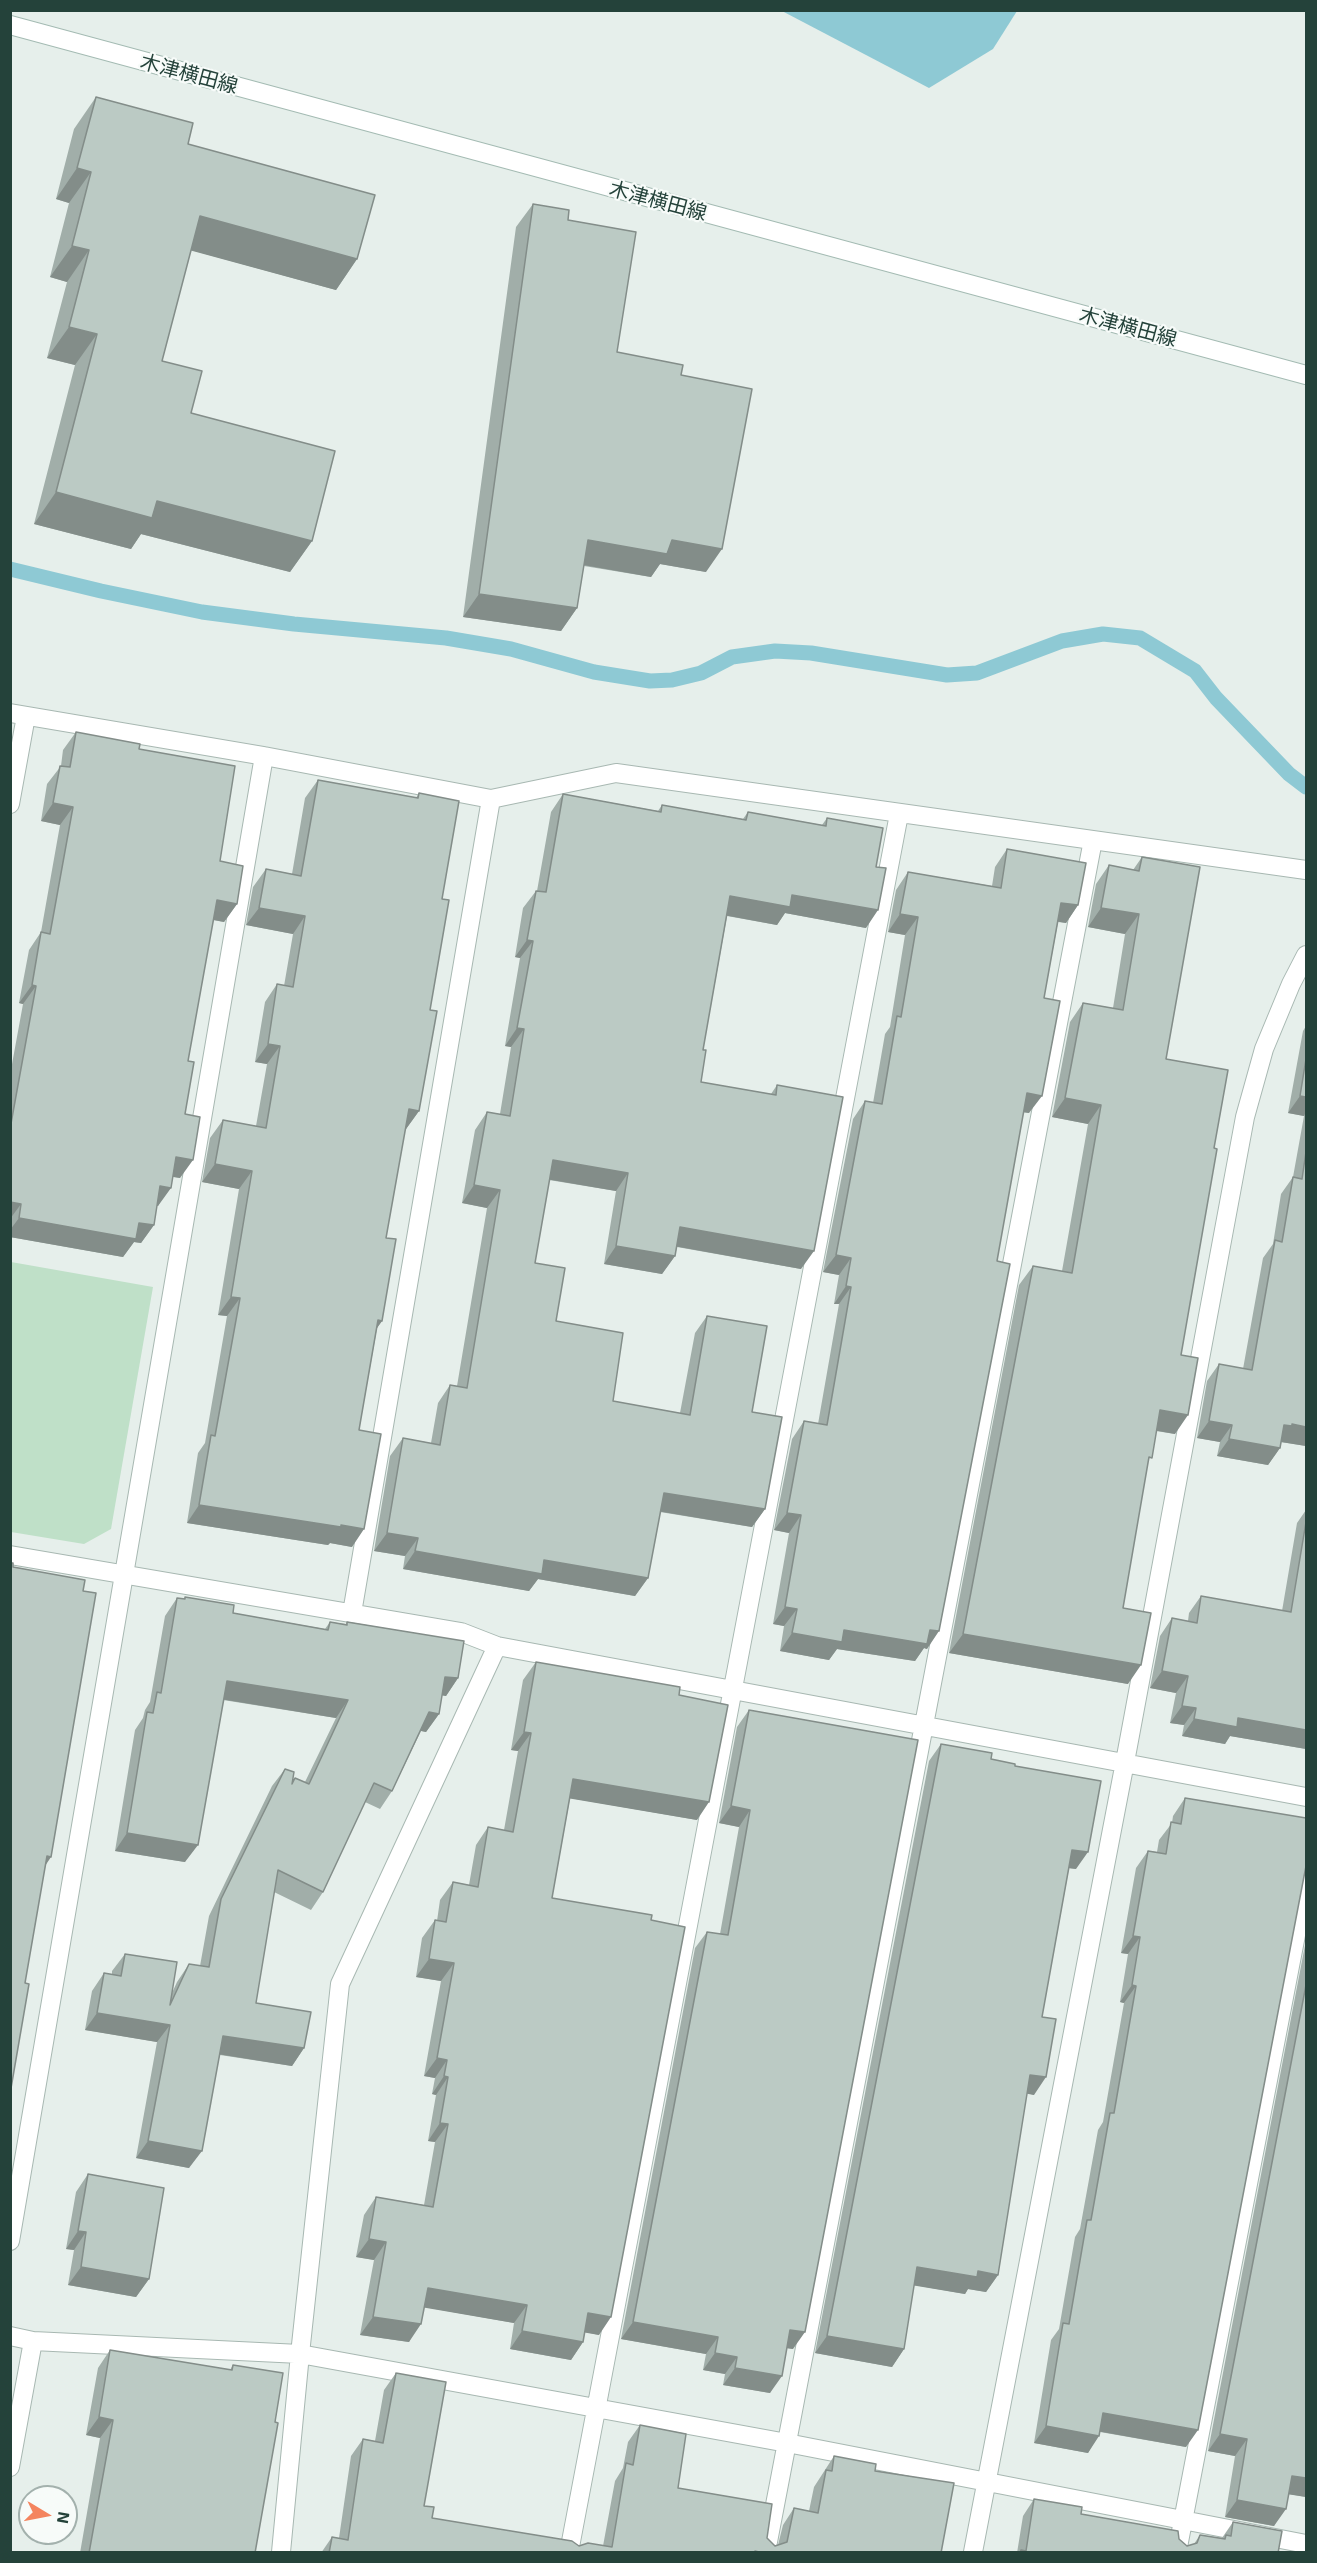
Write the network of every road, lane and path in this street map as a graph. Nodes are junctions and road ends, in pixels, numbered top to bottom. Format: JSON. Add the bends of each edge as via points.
{"nodes":[{"id":1,"x":10,"y":25,"type":"edge"},
{"id":2,"x":1306,"y":375,"type":"edge"},
{"id":3,"x":18,"y":714,"type":"edge"},
{"id":4,"x":264,"y":756,"type":"junction"},
{"id":5,"x":491,"y":799,"type":"junction"},
{"id":6,"x":10,"y":804,"type":"edge"},
{"id":7,"x":899,"y":814,"type":"junction"},
{"id":8,"x":1093,"y":840,"type":"junction"},
{"id":9,"x":1306,"y":870,"type":"edge"},
{"id":10,"x":1306,"y":955,"type":"edge"},
{"id":11,"x":10,"y":1555,"type":"edge"},
{"id":12,"x":125,"y":1574,"type":"junction"},
{"id":13,"x":352,"y":1613,"type":"junction"},
{"id":14,"x":497,"y":1646,"type":"junction"},
{"id":15,"x":734,"y":1689,"type":"junction"},
{"id":16,"x":924,"y":1726,"type":"junction"},
{"id":17,"x":1125,"y":1762,"type":"junction"},
{"id":18,"x":1306,"y":1797,"type":"edge"},
{"id":19,"x":1306,"y":1883,"type":"edge"},
{"id":20,"x":10,"y":2241,"type":"edge"},
{"id":21,"x":10,"y":2336,"type":"edge"},
{"id":22,"x":33,"y":2341,"type":"junction"},
{"id":23,"x":300,"y":2354,"type":"junction"},
{"id":24,"x":597,"y":2408,"type":"junction"},
{"id":25,"x":787,"y":2443,"type":"junction"},
{"id":26,"x":10,"y":2468,"type":"edge"},
{"id":27,"x":987,"y":2482,"type":"junction"},
{"id":28,"x":1183,"y":2522,"type":"junction"},
{"id":29,"x":1306,"y":2544,"type":"edge"},
{"id":30,"x":281,"y":2553,"type":"edge"},
{"id":31,"x":569,"y":2553,"type":"edge"},
{"id":32,"x":766,"y":2553,"type":"edge"},
{"id":33,"x":973,"y":2553,"type":"edge"},
{"id":34,"x":1178,"y":2553,"type":"edge"}],
"edges":[{"from":1,"to":2,"type":"street","name":"木津横田線"},
{"from":3,"to":4,"type":"street"},
{"from":3,"to":6,"type":"street"},
{"from":4,"to":5,"type":"street"},
{"from":4,"to":12,"type":"street"},
{"from":5,"to":7,"type":"street","via":[[616,773]]},
{"from":5,"to":13,"type":"street"},
{"from":7,"to":8,"type":"street"},
{"from":7,"to":15,"type":"street"},
{"from":8,"to":9,"type":"street"},
{"from":8,"to":16,"type":"street"},
{"from":10,"to":17,"type":"street","via":[[1264,1049],[1245,1118]]},
{"from":11,"to":12,"type":"street"},
{"from":12,"to":13,"type":"street"},
{"from":12,"to":20,"type":"street"},
{"from":13,"to":14,"type":"street","via":[[461,1632]]},
{"from":14,"to":15,"type":"street"},
{"from":14,"to":23,"type":"street","via":[[340,1984]]},
{"from":15,"to":16,"type":"street"},
{"from":15,"to":24,"type":"street"},
{"from":16,"to":17,"type":"street"},
{"from":16,"to":25,"type":"street"},
{"from":17,"to":18,"type":"street"},
{"from":17,"to":27,"type":"street"},
{"from":19,"to":28,"type":"street"},
{"from":21,"to":22,"type":"street"},
{"from":22,"to":23,"type":"street"},
{"from":22,"to":26,"type":"street"},
{"from":23,"to":24,"type":"street"},
{"from":23,"to":30,"type":"street"},
{"from":24,"to":25,"type":"street"},
{"from":24,"to":31,"type":"street"},
{"from":25,"to":27,"type":"street"},
{"from":25,"to":32,"type":"street"},
{"from":27,"to":28,"type":"street"},
{"from":27,"to":33,"type":"street"},
{"from":28,"to":29,"type":"street"},
{"from":28,"to":34,"type":"street"}]}
